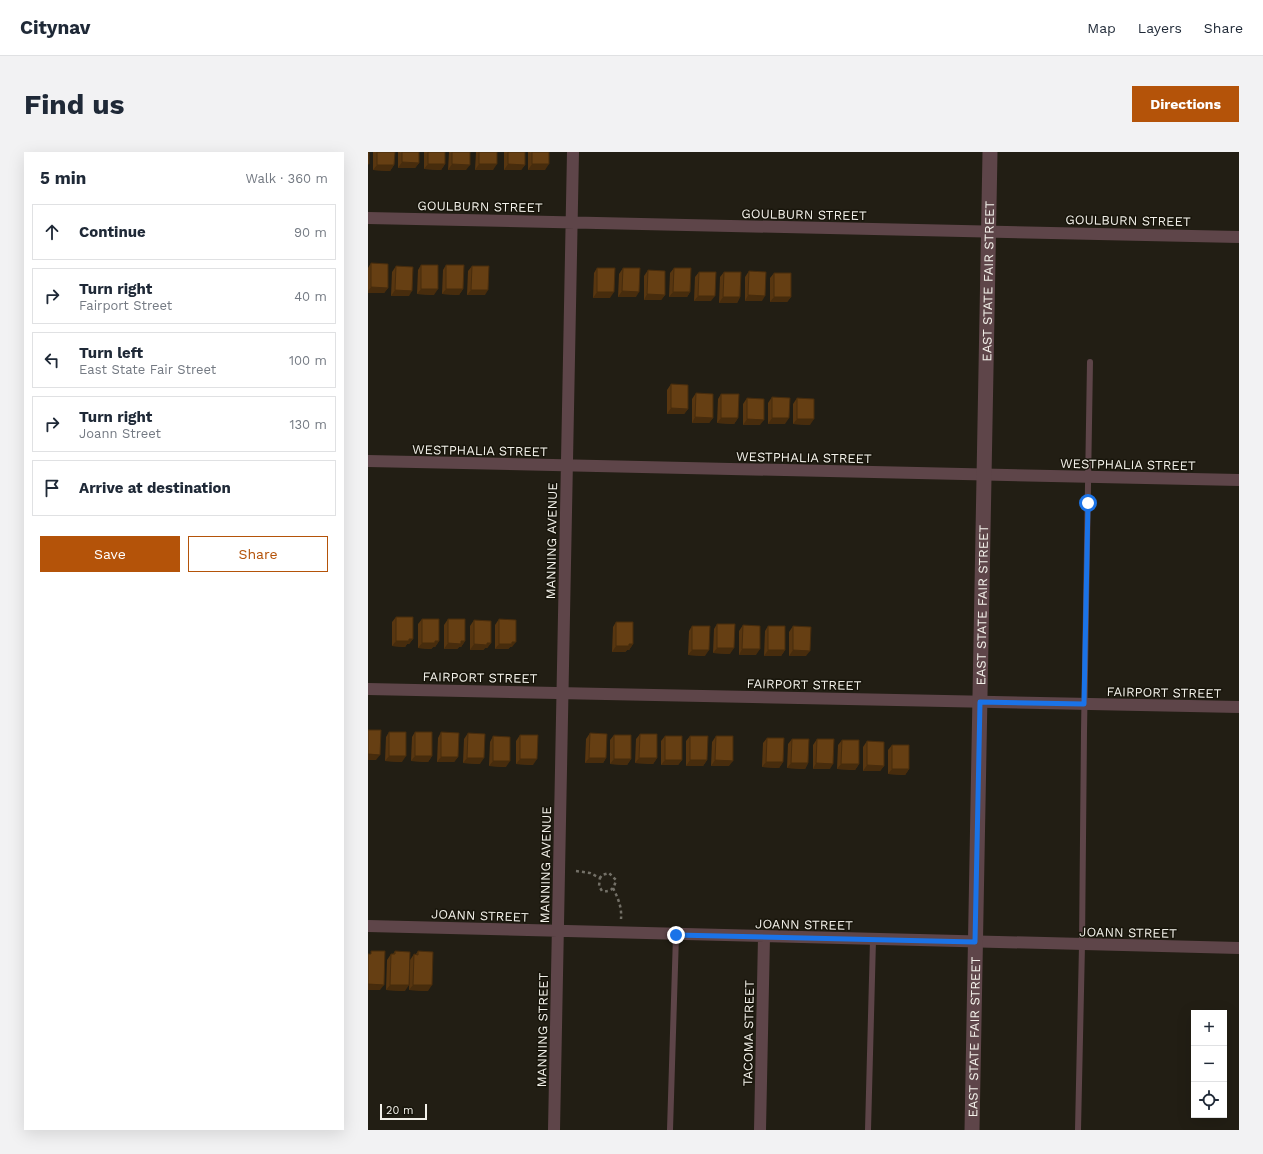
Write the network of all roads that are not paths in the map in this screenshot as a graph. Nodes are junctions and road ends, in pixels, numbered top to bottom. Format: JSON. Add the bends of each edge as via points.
{"nodes":[{"id":1,"x":573,"y":152,"type":"edge"},
{"id":2,"x":990,"y":152,"type":"edge"},
{"id":3,"x":368,"y":218,"type":"edge"},
{"id":4,"x":572,"y":222,"type":"junction"},
{"id":5,"x":989,"y":232,"type":"junction"},
{"id":6,"x":1239,"y":237,"type":"edge"},
{"id":7,"x":1090,"y":362,"type":"dead end"},
{"id":8,"x":368,"y":462,"type":"edge"},
{"id":9,"x":567,"y":466,"type":"junction"},
{"id":10,"x":984,"y":474,"type":"junction"},
{"id":11,"x":1088,"y":476,"type":"junction"},
{"id":12,"x":1239,"y":480,"type":"edge"},
{"id":13,"x":368,"y":689,"type":"edge"},
{"id":14,"x":562,"y":693,"type":"junction"},
{"id":15,"x":980,"y":702,"type":"junction"},
{"id":16,"x":1084,"y":704,"type":"junction"},
{"id":17,"x":1239,"y":708,"type":"edge"},
{"id":18,"x":368,"y":926,"type":"edge"},
{"id":19,"x":558,"y":931,"type":"junction"},
{"id":20,"x":676,"y":935,"type":"junction"},
{"id":21,"x":764,"y":937,"type":"junction"},
{"id":22,"x":873,"y":940,"type":"junction"},
{"id":23,"x":975,"y":942,"type":"junction"},
{"id":24,"x":1082,"y":945,"type":"junction"},
{"id":25,"x":1239,"y":948,"type":"edge"},
{"id":26,"x":554,"y":1130,"type":"edge"},
{"id":27,"x":670,"y":1130,"type":"edge"},
{"id":28,"x":760,"y":1130,"type":"edge"},
{"id":29,"x":868,"y":1130,"type":"edge"},
{"id":30,"x":972,"y":1130,"type":"edge"},
{"id":31,"x":1078,"y":1130,"type":"edge"}],
"edges":[{"from":1,"to":4,"type":"street","name":"MANNING AVENUE"},
{"from":2,"to":5,"type":"street","name":"EAST STATE FAIR STREET"},
{"from":3,"to":4,"type":"street","name":"GOULBURN STREET"},
{"from":4,"to":5,"type":"street","name":"GOULBURN STREET"},
{"from":4,"to":9,"type":"street","name":"MANNING AVENUE"},
{"from":5,"to":6,"type":"street","name":"GOULBURN STREET"},
{"from":5,"to":10,"type":"street","name":"EAST STATE FAIR STREET"},
{"from":7,"to":11,"type":"lane"},
{"from":8,"to":9,"type":"street","name":"WESTPHALIA STREET"},
{"from":9,"to":10,"type":"street","name":"WESTPHALIA STREET"},
{"from":9,"to":14,"type":"street","name":"MANNING AVENUE"},
{"from":10,"to":11,"type":"street","name":"WESTPHALIA STREET"},
{"from":10,"to":15,"type":"street","name":"EAST STATE FAIR STREET"},
{"from":11,"to":12,"type":"street","name":"WESTPHALIA STREET"},
{"from":11,"to":16,"type":"lane"},
{"from":13,"to":14,"type":"street","name":"FAIRPORT STREET"},
{"from":14,"to":15,"type":"street","name":"FAIRPORT STREET"},
{"from":14,"to":19,"type":"street","name":"MANNING AVENUE"},
{"from":15,"to":16,"type":"street","name":"FAIRPORT STREET"},
{"from":15,"to":23,"type":"street","name":"EAST STATE FAIR STREET"},
{"from":16,"to":17,"type":"street","name":"FAIRPORT STREET"},
{"from":16,"to":24,"type":"lane"},
{"from":18,"to":19,"type":"street","name":"JOANN STREET"},
{"from":19,"to":20,"type":"street","name":"JOANN STREET"},
{"from":19,"to":26,"type":"street","name":"MANNING STREET"},
{"from":20,"to":21,"type":"street","name":"JOANN STREET"},
{"from":20,"to":27,"type":"lane"},
{"from":21,"to":22,"type":"street","name":"JOANN STREET"},
{"from":21,"to":28,"type":"street","name":"TACOMA STREET"},
{"from":22,"to":23,"type":"street","name":"JOANN STREET"},
{"from":22,"to":29,"type":"lane"},
{"from":23,"to":24,"type":"street","name":"JOANN STREET"},
{"from":23,"to":30,"type":"street","name":"EAST STATE FAIR STREET"},
{"from":24,"to":25,"type":"street","name":"JOANN STREET"},
{"from":24,"to":31,"type":"lane"}]}
